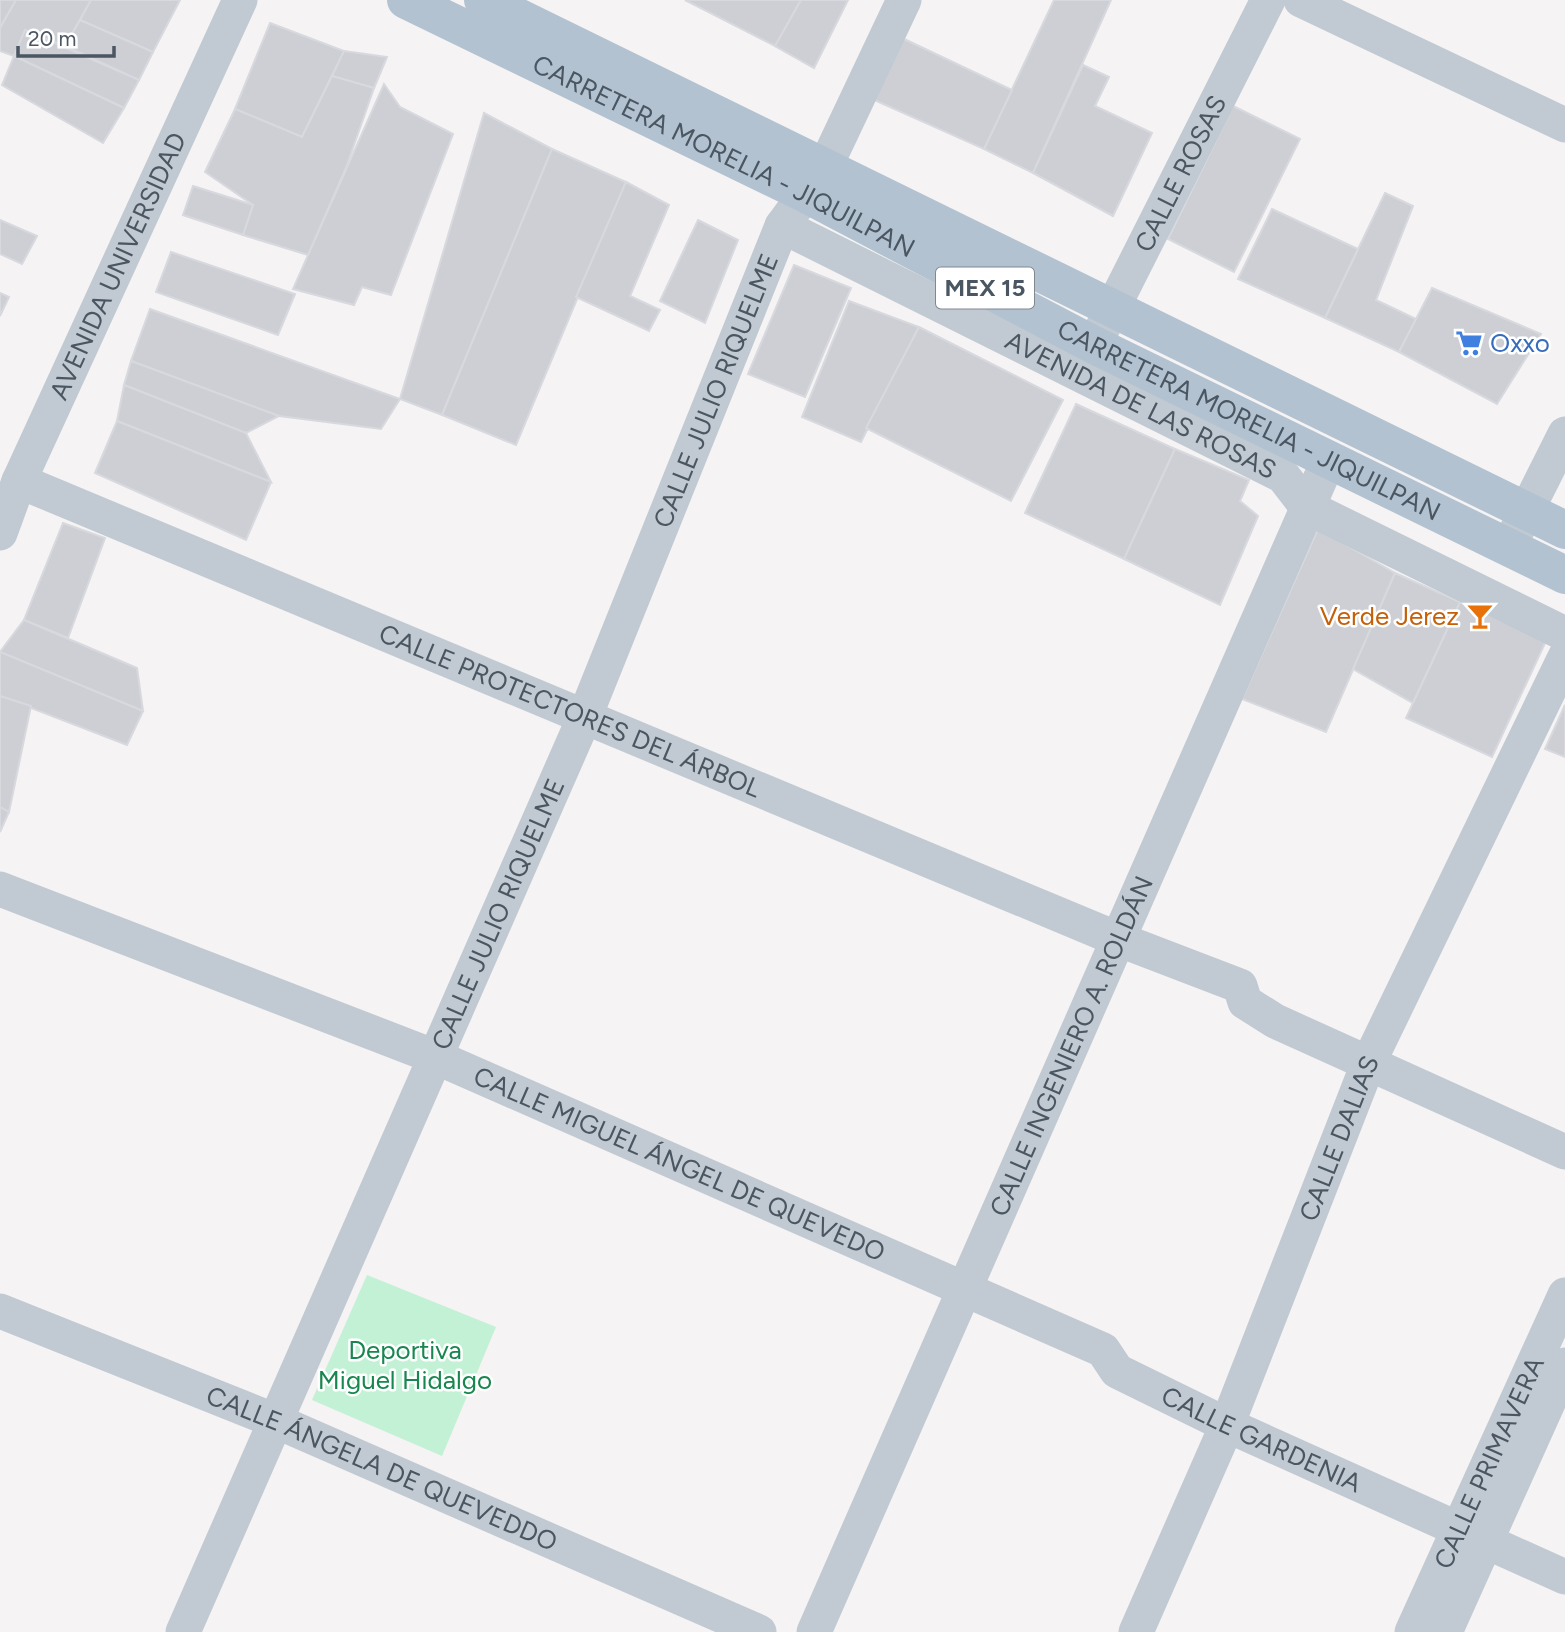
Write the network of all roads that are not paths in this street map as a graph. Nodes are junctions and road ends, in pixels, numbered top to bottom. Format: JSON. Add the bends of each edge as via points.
{"nodes":[{"id":1,"x":240,"y":0,"type":"edge"},
{"id":2,"x":406,"y":0,"type":"edge"},
{"id":3,"x":482,"y":0,"type":"edge"},
{"id":4,"x":904,"y":0,"type":"edge"},
{"id":5,"x":1268,"y":0,"type":"edge"},
{"id":6,"x":1301,"y":0,"type":"edge"},
{"id":7,"x":1565,"y":125,"type":"edge"},
{"id":8,"x":814,"y":180,"type":"junction"},
{"id":9,"x":782,"y":226,"type":"junction"},
{"id":10,"x":1112,"y":311,"type":"junction"},
{"id":11,"x":1094,"y":345,"type":"junction"},
{"id":12,"x":1565,"y":434,"type":"edge"},
{"id":13,"x":1329,"y":459,"type":"junction"},
{"id":14,"x":19,"y":481,"type":"junction"},
{"id":15,"x":1307,"y":507,"type":"junction"},
{"id":16,"x":1526,"y":511,"type":"junction"},
{"id":17,"x":1565,"y":530,"type":"edge"},
{"id":18,"x":0,"y":533,"type":"edge"},
{"id":19,"x":1509,"y":546,"type":"junction"},
{"id":20,"x":1565,"y":575,"type":"edge"},
{"id":21,"x":1565,"y":634,"type":"edge"},
{"id":22,"x":1565,"y":657,"type":"edge"},
{"id":23,"x":585,"y":716,"type":"junction"},
{"id":24,"x":0,"y":889,"type":"edge"},
{"id":25,"x":1120,"y":940,"type":"junction"},
{"id":26,"x":438,"y":1058,"type":"junction"},
{"id":27,"x":1368,"y":1064,"type":"junction"},
{"id":28,"x":1565,"y":1152,"type":"edge"},
{"id":29,"x":966,"y":1292,"type":"junction"},
{"id":30,"x":1565,"y":1295,"type":"edge"},
{"id":31,"x":0,"y":1311,"type":"edge"},
{"id":32,"x":1565,"y":1365,"type":"edge"},
{"id":33,"x":278,"y":1422,"type":"junction"},
{"id":34,"x":1227,"y":1425,"type":"junction"},
{"id":35,"x":1471,"y":1534,"type":"junction"},
{"id":36,"x":1565,"y":1577,"type":"edge"},
{"id":37,"x":183,"y":1632,"type":"edge"},
{"id":38,"x":759,"y":1632,"type":"edge"},
{"id":39,"x":814,"y":1632,"type":"edge"},
{"id":40,"x":1136,"y":1632,"type":"edge"},
{"id":41,"x":1412,"y":1632,"type":"edge"},
{"id":42,"x":1445,"y":1632,"type":"edge"}],
"edges":[{"from":1,"to":14,"type":"street","name":"AVENIDA UNIVERSIDAD"},
{"from":2,"to":8,"type":"main road","name":"CARRETERA MORELIA - JIQUILPAN","number":"MEX 15"},
{"from":3,"to":8,"type":"main road","name":"CARRETERA MORELIA - JIQUILPAN","number":"MEX 15"},
{"from":4,"to":8,"type":"street","name":"CALLE JULIO RIQUELME"},
{"from":5,"to":10,"type":"street","name":"CALLE ROSAS"},
{"from":6,"to":7,"type":"street"},
{"from":8,"to":9,"type":"street","name":"CALLE JULIO RIQUELME"},
{"from":8,"to":10,"type":"main road","name":"CARRETERA MORELIA - JIQUILPAN","number":"MEX 15"},
{"from":8,"to":11,"type":"main road","name":"CARRETERA MORELIA - JIQUILPAN","number":"MEX 15"},
{"from":9,"to":15,"type":"street","name":"AVENIDA DE LAS ROSAS","via":[[1283,476]]},
{"from":9,"to":23,"type":"street","name":"CALLE JULIO RIQUELME"},
{"from":10,"to":11,"type":"street","name":"CALLE ROSAS"},
{"from":10,"to":16,"type":"main road","name":"CARRETERA MORELIA - JIQUILPAN","number":"MEX 15"},
{"from":11,"to":13,"type":"main road","name":"CARRETERA MORELIA - JIQUILPAN","number":"MEX 15"},
{"from":12,"to":16,"type":"street"},
{"from":13,"to":15,"type":"street","name":"CALLE INGENIERO A. ROLDÁN"},
{"from":13,"to":19,"type":"main road","name":"CARRETERA MORELIA - JIQUILPAN","number":"MEX 15"},
{"from":14,"to":18,"type":"street","name":"AVENIDA UNIVERSIDAD"},
{"from":14,"to":23,"type":"street","name":"CALLE PROTECTORES DEL ÁRBOL"},
{"from":15,"to":21,"type":"street","name":"AVENIDA DE LAS ROSAS"},
{"from":15,"to":25,"type":"street","name":"CALLE INGENIERO A. ROLDÁN"},
{"from":16,"to":17,"type":"main road","name":"CARRETERA MORELIA - JIQUILPAN","number":"MEX 15"},
{"from":16,"to":19,"type":"street"},
{"from":19,"to":20,"type":"main road","name":"CARRETERA MORELIA - JIQUILPAN","number":"MEX 15"},
{"from":22,"to":27,"type":"street","name":"CALLE DALIAS"},
{"from":23,"to":25,"type":"street","name":"CALLE PROTECTORES DEL ÁRBOL"},
{"from":23,"to":26,"type":"street","name":"CALLE JULIO RIQUELME"},
{"from":24,"to":26,"type":"street","name":"CALLE MIGUEL ÁNGEL DE QUEVEDO"},
{"from":25,"to":27,"type":"street","name":"CALLE PROTECTORES DEL ÁRBOL","via":[[1240,986],[1245,1002],[1275,1021]]},
{"from":25,"to":29,"type":"street","name":"CALLE INGENIERO A. ROLDÁN"},
{"from":26,"to":29,"type":"street","name":"CALLE MIGUEL ÁNGEL DE QUEVEDO"},
{"from":26,"to":33,"type":"street","name":"CALLE JULIO RIQUELME"},
{"from":27,"to":28,"type":"street"},
{"from":27,"to":34,"type":"street","name":"CALLE DALIAS"},
{"from":29,"to":34,"type":"street","name":"CALLE GARDENIA","via":[[1103,1350],[1117,1371]]},
{"from":29,"to":39,"type":"street","name":"CALLE INGENIERO A. ROLDÁN"},
{"from":30,"to":35,"type":"street","name":"CALLE PRIMAVERA"},
{"from":31,"to":33,"type":"street","name":"CALLE ÁNGELA DE QUEVEDDO"},
{"from":32,"to":35,"type":"street","name":"CALLE PRIMAVERA"},
{"from":33,"to":37,"type":"street","name":"CALLE JULIO RIQUELME"},
{"from":33,"to":38,"type":"street","name":"CALLE ÁNGELA DE QUEVEDDO"},
{"from":34,"to":35,"type":"street","name":"CALLE GARDENIA"},
{"from":34,"to":40,"type":"street","name":"CALLE DALIAS"},
{"from":35,"to":36,"type":"street","name":"CALLE GARDENIA"},
{"from":35,"to":41,"type":"street","name":"CALLE PRIMAVERA"},
{"from":35,"to":42,"type":"street","name":"CALLE PRIMAVERA"}]}
